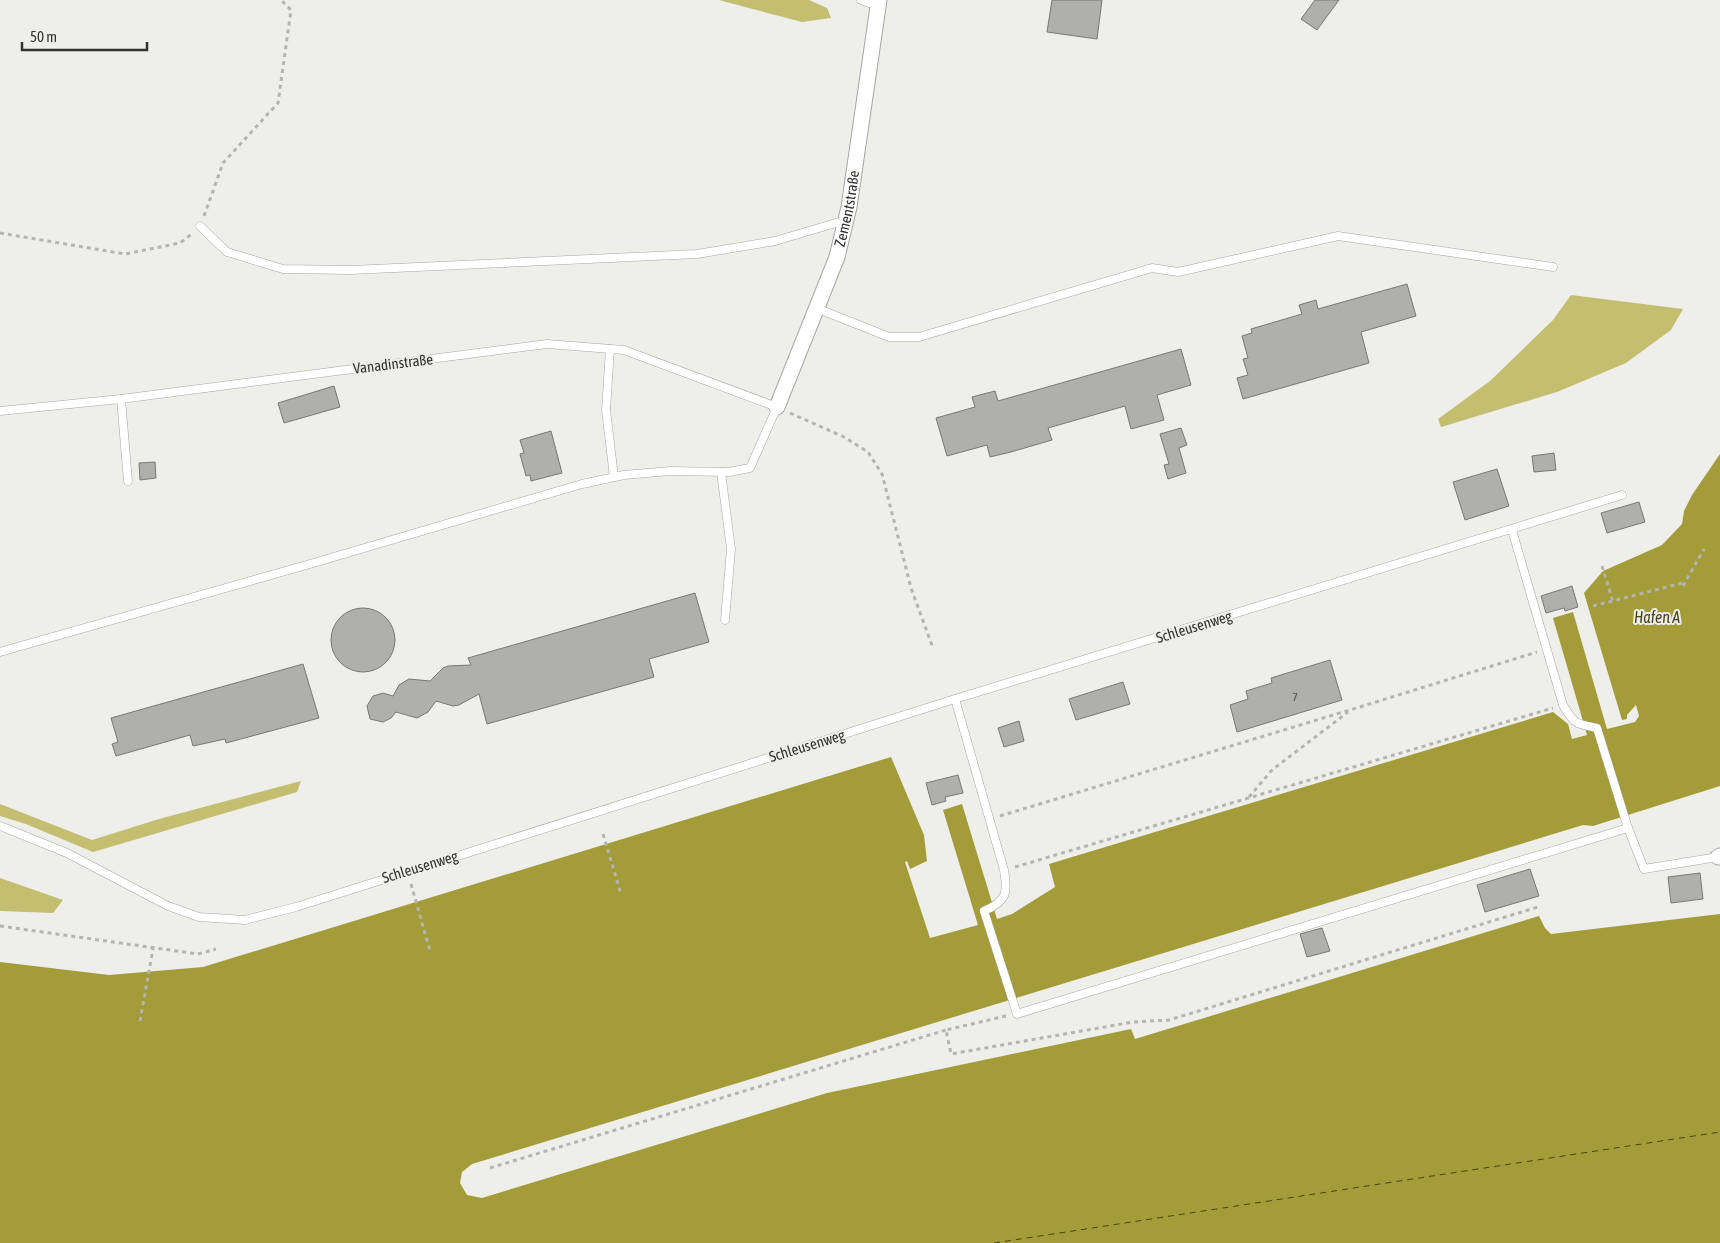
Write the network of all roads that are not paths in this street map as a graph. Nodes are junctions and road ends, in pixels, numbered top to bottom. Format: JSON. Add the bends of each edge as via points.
{"nodes":[{"id":1,"x":861,"y":0,"type":"edge"},
{"id":2,"x":878,"y":3,"type":"edge"},
{"id":3,"x":846,"y":220,"type":"junction"},
{"id":4,"x":200,"y":226,"type":"road end"},
{"id":5,"x":1553,"y":266,"type":"dead end"},
{"id":6,"x":816,"y":308,"type":"junction"},
{"id":7,"x":610,"y":349,"type":"junction"},
{"id":8,"x":121,"y":399,"type":"junction"},
{"id":9,"x":777,"y":407,"type":"junction"},
{"id":10,"x":0,"y":411,"type":"edge"},
{"id":11,"x":721,"y":472,"type":"junction"},
{"id":12,"x":614,"y":476,"type":"junction"},
{"id":13,"x":128,"y":481,"type":"dead end"},
{"id":14,"x":1622,"y":495,"type":"dead end"},
{"id":15,"x":1512,"y":530,"type":"junction"},
{"id":16,"x":726,"y":620,"type":"dead end"},
{"id":17,"x":0,"y":652,"type":"edge"},
{"id":18,"x":955,"y":699,"type":"junction"},
{"id":19,"x":0,"y":826,"type":"edge"},
{"id":20,"x":1628,"y":828,"type":"junction"},
{"id":21,"x":1719,"y":856,"type":"edge"}],
"edges":[{"from":1,"to":2,"type":"lane"},
{"from":2,"to":3,"type":"street","name":"Zementstraße"},
{"from":3,"to":4,"type":"lane","via":[[775,241],[697,254],[351,270],[283,269],[227,252]]},
{"from":3,"to":6,"type":"street","name":"Zementstraße"},
{"from":5,"to":6,"type":"lane","via":[[1338,236],[1178,272],[1152,268],[919,337],[889,337]]},
{"from":6,"to":9,"type":"street","name":"Zementstraße"},
{"from":7,"to":8,"type":"lane","name":"Vanadinstraße","via":[[547,344]]},
{"from":7,"to":9,"type":"lane","name":"Vanadinstraße","via":[[624,350]]},
{"from":7,"to":12,"type":"lane","via":[[606,410]]},
{"from":8,"to":10,"type":"lane","name":"Vanadinstraße"},
{"from":8,"to":13,"type":"lane"},
{"from":9,"to":11,"type":"lane","via":[[750,468]]},
{"from":11,"to":12,"type":"lane","via":[[670,471]]},
{"from":11,"to":16,"type":"lane","via":[[731,549]]},
{"from":12,"to":17,"type":"lane"},
{"from":14,"to":15,"type":"lane","name":"Schleusenweg"},
{"from":15,"to":18,"type":"lane","name":"Schleusenweg"},
{"from":15,"to":20,"type":"lane","via":[[1563,705],[1572,720],[1597,728]]},
{"from":18,"to":19,"type":"lane","name":"Schleusenweg","via":[[306,904],[245,920],[199,917],[168,906],[67,854]]},
{"from":18,"to":20,"type":"lane","via":[[1008,888],[1002,900],[984,911],[1017,1014]]},
{"from":20,"to":21,"type":"lane","via":[[1644,869]]}]}
